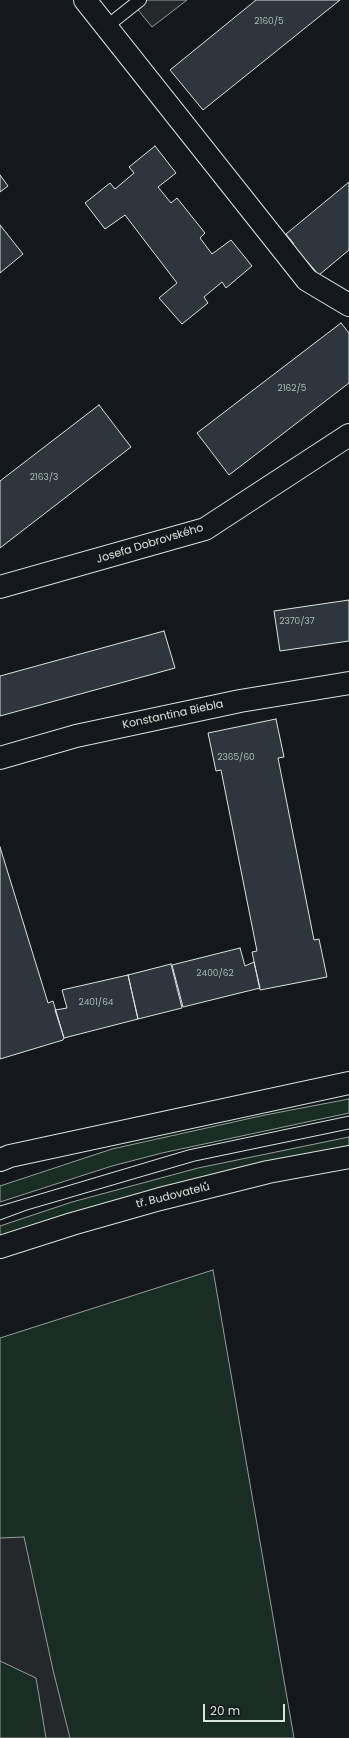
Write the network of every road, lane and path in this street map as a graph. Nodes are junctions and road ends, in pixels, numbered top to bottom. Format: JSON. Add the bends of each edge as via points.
{"nodes":[{"id":1,"x":85,"y":0,"type":"edge"},
{"id":2,"x":140,"y":0,"type":"edge"},
{"id":3,"x":106,"y":27,"type":"junction"},
{"id":4,"x":349,"y":305,"type":"edge"},
{"id":5,"x":349,"y":434,"type":"edge"},
{"id":6,"x":0,"y":587,"type":"edge"},
{"id":7,"x":349,"y":683,"type":"edge"},
{"id":8,"x":0,"y":758,"type":"edge"},
{"id":9,"x":349,"y":1083,"type":"edge"},
{"id":10,"x":349,"y":1157,"type":"edge"},
{"id":11,"x":0,"y":1160,"type":"edge"},
{"id":12,"x":0,"y":1248,"type":"edge"}],
"edges":[{"from":1,"to":3,"type":"street"},
{"from":2,"to":3,"type":"lane"},
{"from":3,"to":4,"type":"street","via":[[307,280]]},
{"from":5,"to":6,"type":"street","name":"Josefa Dobrovského","via":[[205,529]]},
{"from":7,"to":8,"type":"street","name":"Konstantina Biebla","via":[[240,701],[84,734]]},
{"from":9,"to":11,"type":"street"},
{"from":10,"to":12,"type":"street","name":"tř. Budovatelů","via":[[268,1172],[160,1199]]}]}
